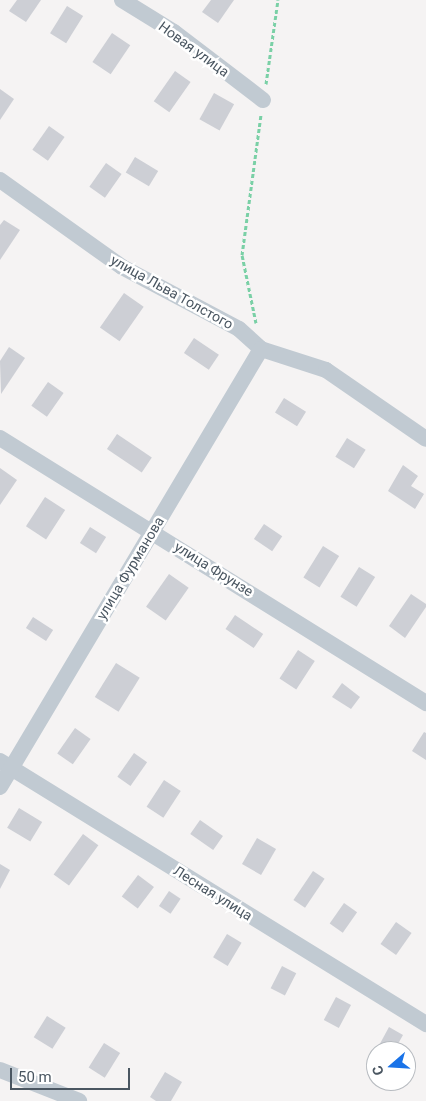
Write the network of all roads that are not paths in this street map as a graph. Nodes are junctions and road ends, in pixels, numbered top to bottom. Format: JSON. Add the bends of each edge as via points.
{"nodes":[{"id":1,"x":122,"y":0,"type":"edge"},
{"id":2,"x":263,"y":100,"type":"road end"},
{"id":3,"x":0,"y":180,"type":"edge"},
{"id":4,"x":261,"y":349,"type":"junction"},
{"id":5,"x":0,"y":438,"type":"edge"},
{"id":6,"x":426,"y":439,"type":"edge"},
{"id":7,"x":152,"y":530,"type":"junction"},
{"id":8,"x":426,"y":703,"type":"edge"},
{"id":9,"x":6,"y":764,"type":"edge"},
{"id":10,"x":0,"y":787,"type":"edge"},
{"id":11,"x":426,"y":1024,"type":"edge"},
{"id":12,"x":0,"y":1070,"type":"edge"},
{"id":13,"x":79,"y":1101,"type":"edge"}],
"edges":[{"from":1,"to":2,"type":"street","name":"Новая улица","via":[[174,32]]},
{"from":3,"to":4,"type":"street","name":"улица Льва Толстого","via":[[122,267],[239,329]]},
{"from":4,"to":6,"type":"street","name":"улица Льва Толстого","via":[[326,370]]},
{"from":4,"to":7,"type":"street","name":"улица Фурманова"},
{"from":5,"to":7,"type":"street","name":"улица Фрунзе"},
{"from":7,"to":8,"type":"street","name":"улица Фрунзе"},
{"from":7,"to":9,"type":"street","name":"улица Фурманова"},
{"from":9,"to":10,"type":"street","name":"улица Фурманова"},
{"from":9,"to":11,"type":"street","name":"Лесная улица"},
{"from":12,"to":13,"type":"street"}]}
